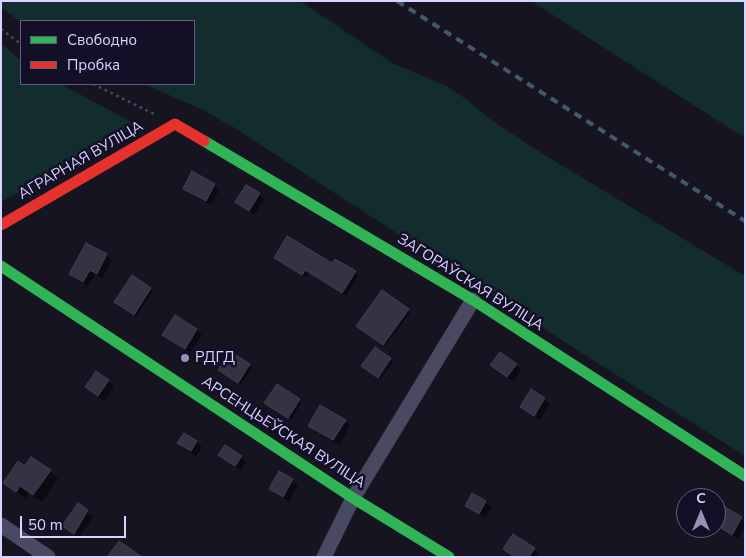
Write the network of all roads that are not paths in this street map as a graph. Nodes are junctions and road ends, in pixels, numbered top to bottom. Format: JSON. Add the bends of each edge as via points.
{"nodes":[{"id":1,"x":175,"y":124,"type":"joint"},
{"id":2,"x":1,"y":225,"type":"edge"},
{"id":3,"x":1,"y":266,"type":"edge"},
{"id":4,"x":473,"y":300,"type":"junction"},
{"id":5,"x":745,"y":476,"type":"edge"},
{"id":6,"x":353,"y":498,"type":"junction"},
{"id":7,"x":1,"y":524,"type":"edge"},
{"id":8,"x":48,"y":557,"type":"edge"},
{"id":9,"x":324,"y":557,"type":"edge"},
{"id":10,"x":450,"y":557,"type":"edge"}],
"edges":[{"from":1,"to":2,"type":"street","name":"АГРАРНАЯ ВУЛІЦА"},
{"from":1,"to":4,"type":"street","name":"ЗАГОРАЎСКАЯ ВУЛІЦА"},
{"from":3,"to":6,"type":"street","name":"АРСЕНЦЬЕЎСКАЯ ВУЛІЦА"},
{"from":4,"to":5,"type":"street","name":"ЗАГОРАЎСКАЯ ВУЛІЦА"},
{"from":4,"to":6,"type":"street"},
{"from":6,"to":9,"type":"street"},
{"from":6,"to":10,"type":"street","name":"АРСЕНЦЬЕЎСКАЯ ВУЛІЦА"},
{"from":7,"to":8,"type":"street"}]}
